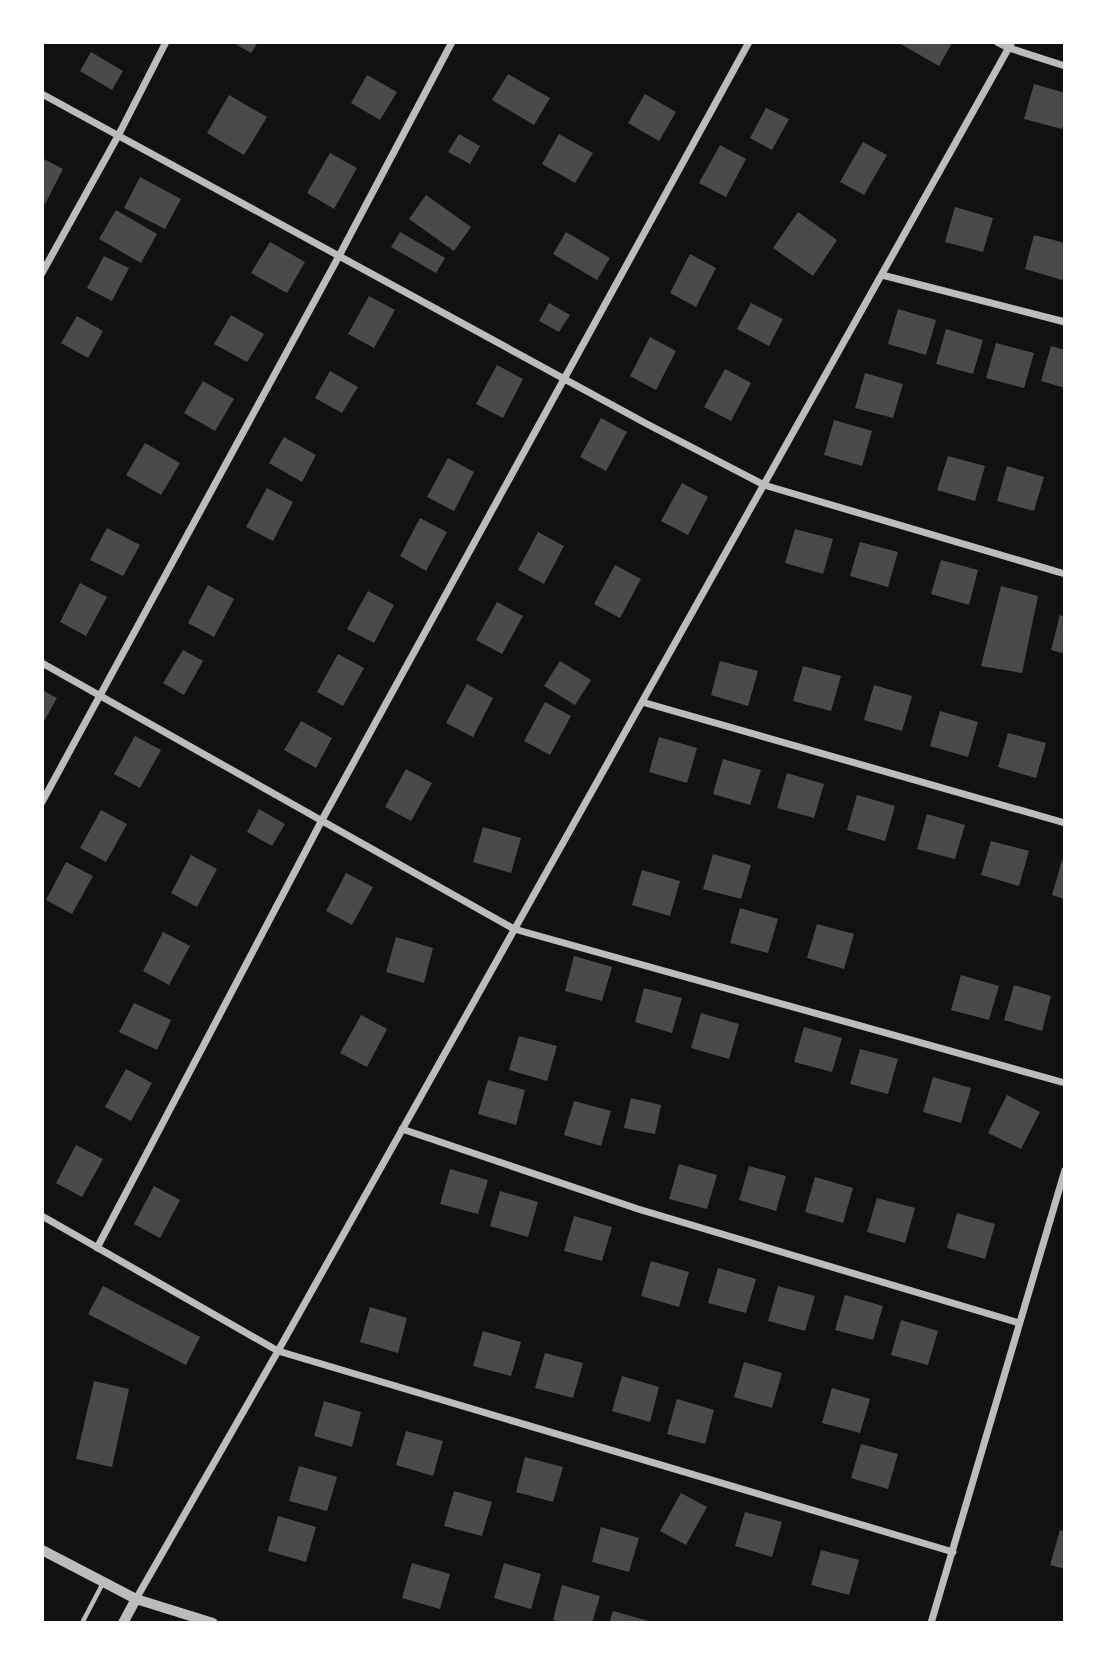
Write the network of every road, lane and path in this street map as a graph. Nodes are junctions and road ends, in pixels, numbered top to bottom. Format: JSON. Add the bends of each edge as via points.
{"nodes":[{"id":1,"x":166,"y":42,"type":"edge"},
{"id":2,"x":452,"y":42,"type":"edge"},
{"id":3,"x":748,"y":42,"type":"edge"},
{"id":4,"x":996,"y":42,"type":"edge"},
{"id":5,"x":1011,"y":45,"type":"edge"},
{"id":6,"x":1065,"y":66,"type":"edge"},
{"id":7,"x":42,"y":94,"type":"edge"},
{"id":8,"x":118,"y":136,"type":"junction"},
{"id":9,"x":339,"y":256,"type":"junction"},
{"id":10,"x":42,"y":273,"type":"edge"},
{"id":11,"x":883,"y":275,"type":"junction"},
{"id":12,"x":1065,"y":323,"type":"edge"},
{"id":13,"x":563,"y":378,"type":"junction"},
{"id":14,"x":764,"y":485,"type":"junction"},
{"id":15,"x":1065,"y":574,"type":"edge"},
{"id":16,"x":42,"y":663,"type":"edge"},
{"id":17,"x":101,"y":696,"type":"junction"},
{"id":18,"x":642,"y":702,"type":"junction"},
{"id":19,"x":42,"y":802,"type":"edge"},
{"id":20,"x":322,"y":820,"type":"junction"},
{"id":21,"x":1065,"y":823,"type":"edge"},
{"id":22,"x":514,"y":929,"type":"junction"},
{"id":23,"x":1065,"y":1083,"type":"edge"},
{"id":24,"x":402,"y":1129,"type":"junction"},
{"id":25,"x":1065,"y":1170,"type":"edge"},
{"id":26,"x":42,"y":1216,"type":"edge"},
{"id":27,"x":97,"y":1248,"type":"junction"},
{"id":28,"x":1019,"y":1323,"type":"junction"},
{"id":29,"x":278,"y":1351,"type":"junction"},
{"id":30,"x":42,"y":1550,"type":"edge"},
{"id":31,"x":953,"y":1552,"type":"junction"},
{"id":32,"x":103,"y":1582,"type":"junction"},
{"id":33,"x":136,"y":1599,"type":"junction"},
{"id":34,"x":82,"y":1623,"type":"edge"},
{"id":35,"x":123,"y":1623,"type":"edge"},
{"id":36,"x":213,"y":1623,"type":"edge"},
{"id":37,"x":931,"y":1623,"type":"edge"}],
"edges":[{"from":1,"to":8,"type":"street"},
{"from":2,"to":9,"type":"street"},
{"from":3,"to":13,"type":"street"},
{"from":4,"to":5,"type":"street"},
{"from":5,"to":6,"type":"street"},
{"from":5,"to":11,"type":"street"},
{"from":7,"to":8,"type":"street"},
{"from":8,"to":9,"type":"street"},
{"from":8,"to":10,"type":"street"},
{"from":9,"to":13,"type":"street"},
{"from":9,"to":17,"type":"street"},
{"from":11,"to":12,"type":"street"},
{"from":11,"to":14,"type":"street"},
{"from":13,"to":14,"type":"street"},
{"from":13,"to":20,"type":"street"},
{"from":14,"to":15,"type":"street"},
{"from":14,"to":18,"type":"street"},
{"from":16,"to":17,"type":"street"},
{"from":17,"to":19,"type":"street"},
{"from":17,"to":20,"type":"street"},
{"from":18,"to":21,"type":"street"},
{"from":18,"to":22,"type":"street"},
{"from":20,"to":22,"type":"street"},
{"from":20,"to":27,"type":"street"},
{"from":22,"to":23,"type":"street"},
{"from":22,"to":24,"type":"street"},
{"from":24,"to":28,"type":"street","via":[[638,1209]]},
{"from":24,"to":29,"type":"street"},
{"from":25,"to":28,"type":"street"},
{"from":26,"to":27,"type":"street"},
{"from":27,"to":29,"type":"street"},
{"from":28,"to":31,"type":"street"},
{"from":29,"to":31,"type":"street"},
{"from":29,"to":33,"type":"street"},
{"from":30,"to":32,"type":"street"},
{"from":31,"to":37,"type":"street"},
{"from":32,"to":33,"type":"street"},
{"from":32,"to":34,"type":"lane"},
{"from":33,"to":35,"type":"street"},
{"from":33,"to":36,"type":"street"}]}
